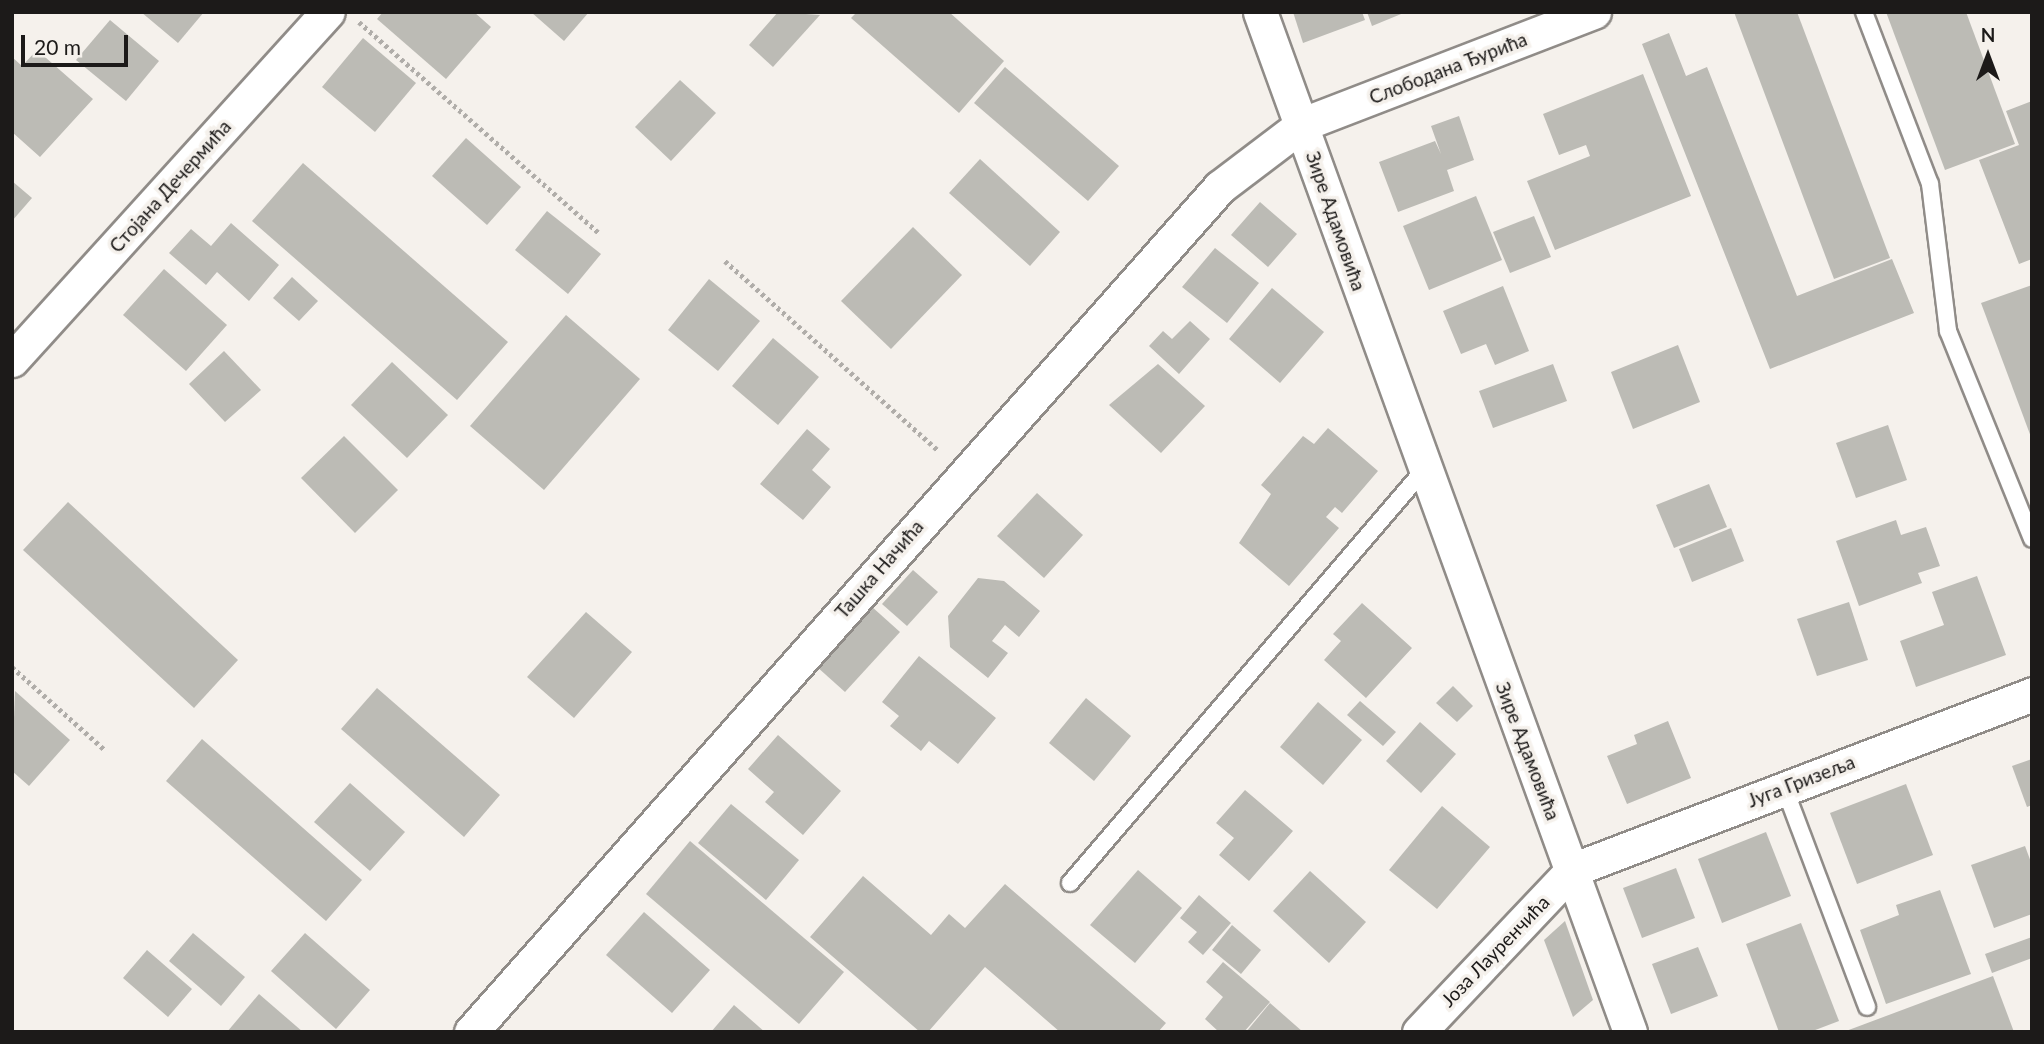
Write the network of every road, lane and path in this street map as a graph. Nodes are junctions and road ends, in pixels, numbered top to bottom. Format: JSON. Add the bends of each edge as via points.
{"nodes":[{"id":1,"x":328,"y":12,"type":"edge"},
{"id":2,"x":348,"y":12,"type":"edge"},
{"id":3,"x":1260,"y":12,"type":"edge"},
{"id":4,"x":1594,"y":12,"type":"edge"},
{"id":5,"x":1864,"y":12,"type":"edge"},
{"id":6,"x":1303,"y":124,"type":"junction"},
{"id":7,"x":600,"y":234,"type":"dead end"},
{"id":8,"x":725,"y":261,"type":"dead end"},
{"id":9,"x":12,"y":360,"type":"edge"},
{"id":10,"x":1423,"y":471,"type":"junction"},
{"id":11,"x":964,"y":472,"type":"junction"},
{"id":12,"x":2032,"y":539,"type":"edge"},
{"id":13,"x":12,"y":667,"type":"edge"},
{"id":14,"x":2032,"y":694,"type":"edge"},
{"id":15,"x":104,"y":749,"type":"dead end"},
{"id":16,"x":1784,"y":787,"type":"junction"},
{"id":17,"x":1572,"y":870,"type":"junction"},
{"id":18,"x":1070,"y":883,"type":"dead end"},
{"id":19,"x":1867,"y":1007,"type":"dead end"},
{"id":20,"x":471,"y":1032,"type":"edge"},
{"id":21,"x":1419,"y":1032,"type":"edge"},
{"id":22,"x":1630,"y":1032,"type":"edge"}],
"edges":[{"from":1,"to":9,"type":"street","name":"Стојана Дечермића"},
{"from":2,"to":7,"type":"path"},
{"from":3,"to":6,"type":"street","name":"Зире Адамовића"},
{"from":4,"to":6,"type":"street","name":"Слободана Ђурића"},
{"from":5,"to":12,"type":"lane","via":[[1930,184],[1948,331]]},
{"from":6,"to":10,"type":"street","name":"Зире Адамовића"},
{"from":6,"to":11,"type":"street","name":"Ташка Начића","via":[[1220,187]]},
{"from":8,"to":11,"type":"path"},
{"from":10,"to":17,"type":"street","name":"Зире Адамовића"},
{"from":10,"to":18,"type":"lane"},
{"from":11,"to":20,"type":"street","name":"Ташка Начића"},
{"from":13,"to":15,"type":"path"},
{"from":14,"to":16,"type":"street","name":"Југа Гризеља"},
{"from":16,"to":17,"type":"street","name":"Југа Гризеља"},
{"from":16,"to":19,"type":"lane"},
{"from":17,"to":21,"type":"street","name":"Јоза Лауренчића"},
{"from":17,"to":22,"type":"street","name":"Зире Адамовића"}]}
